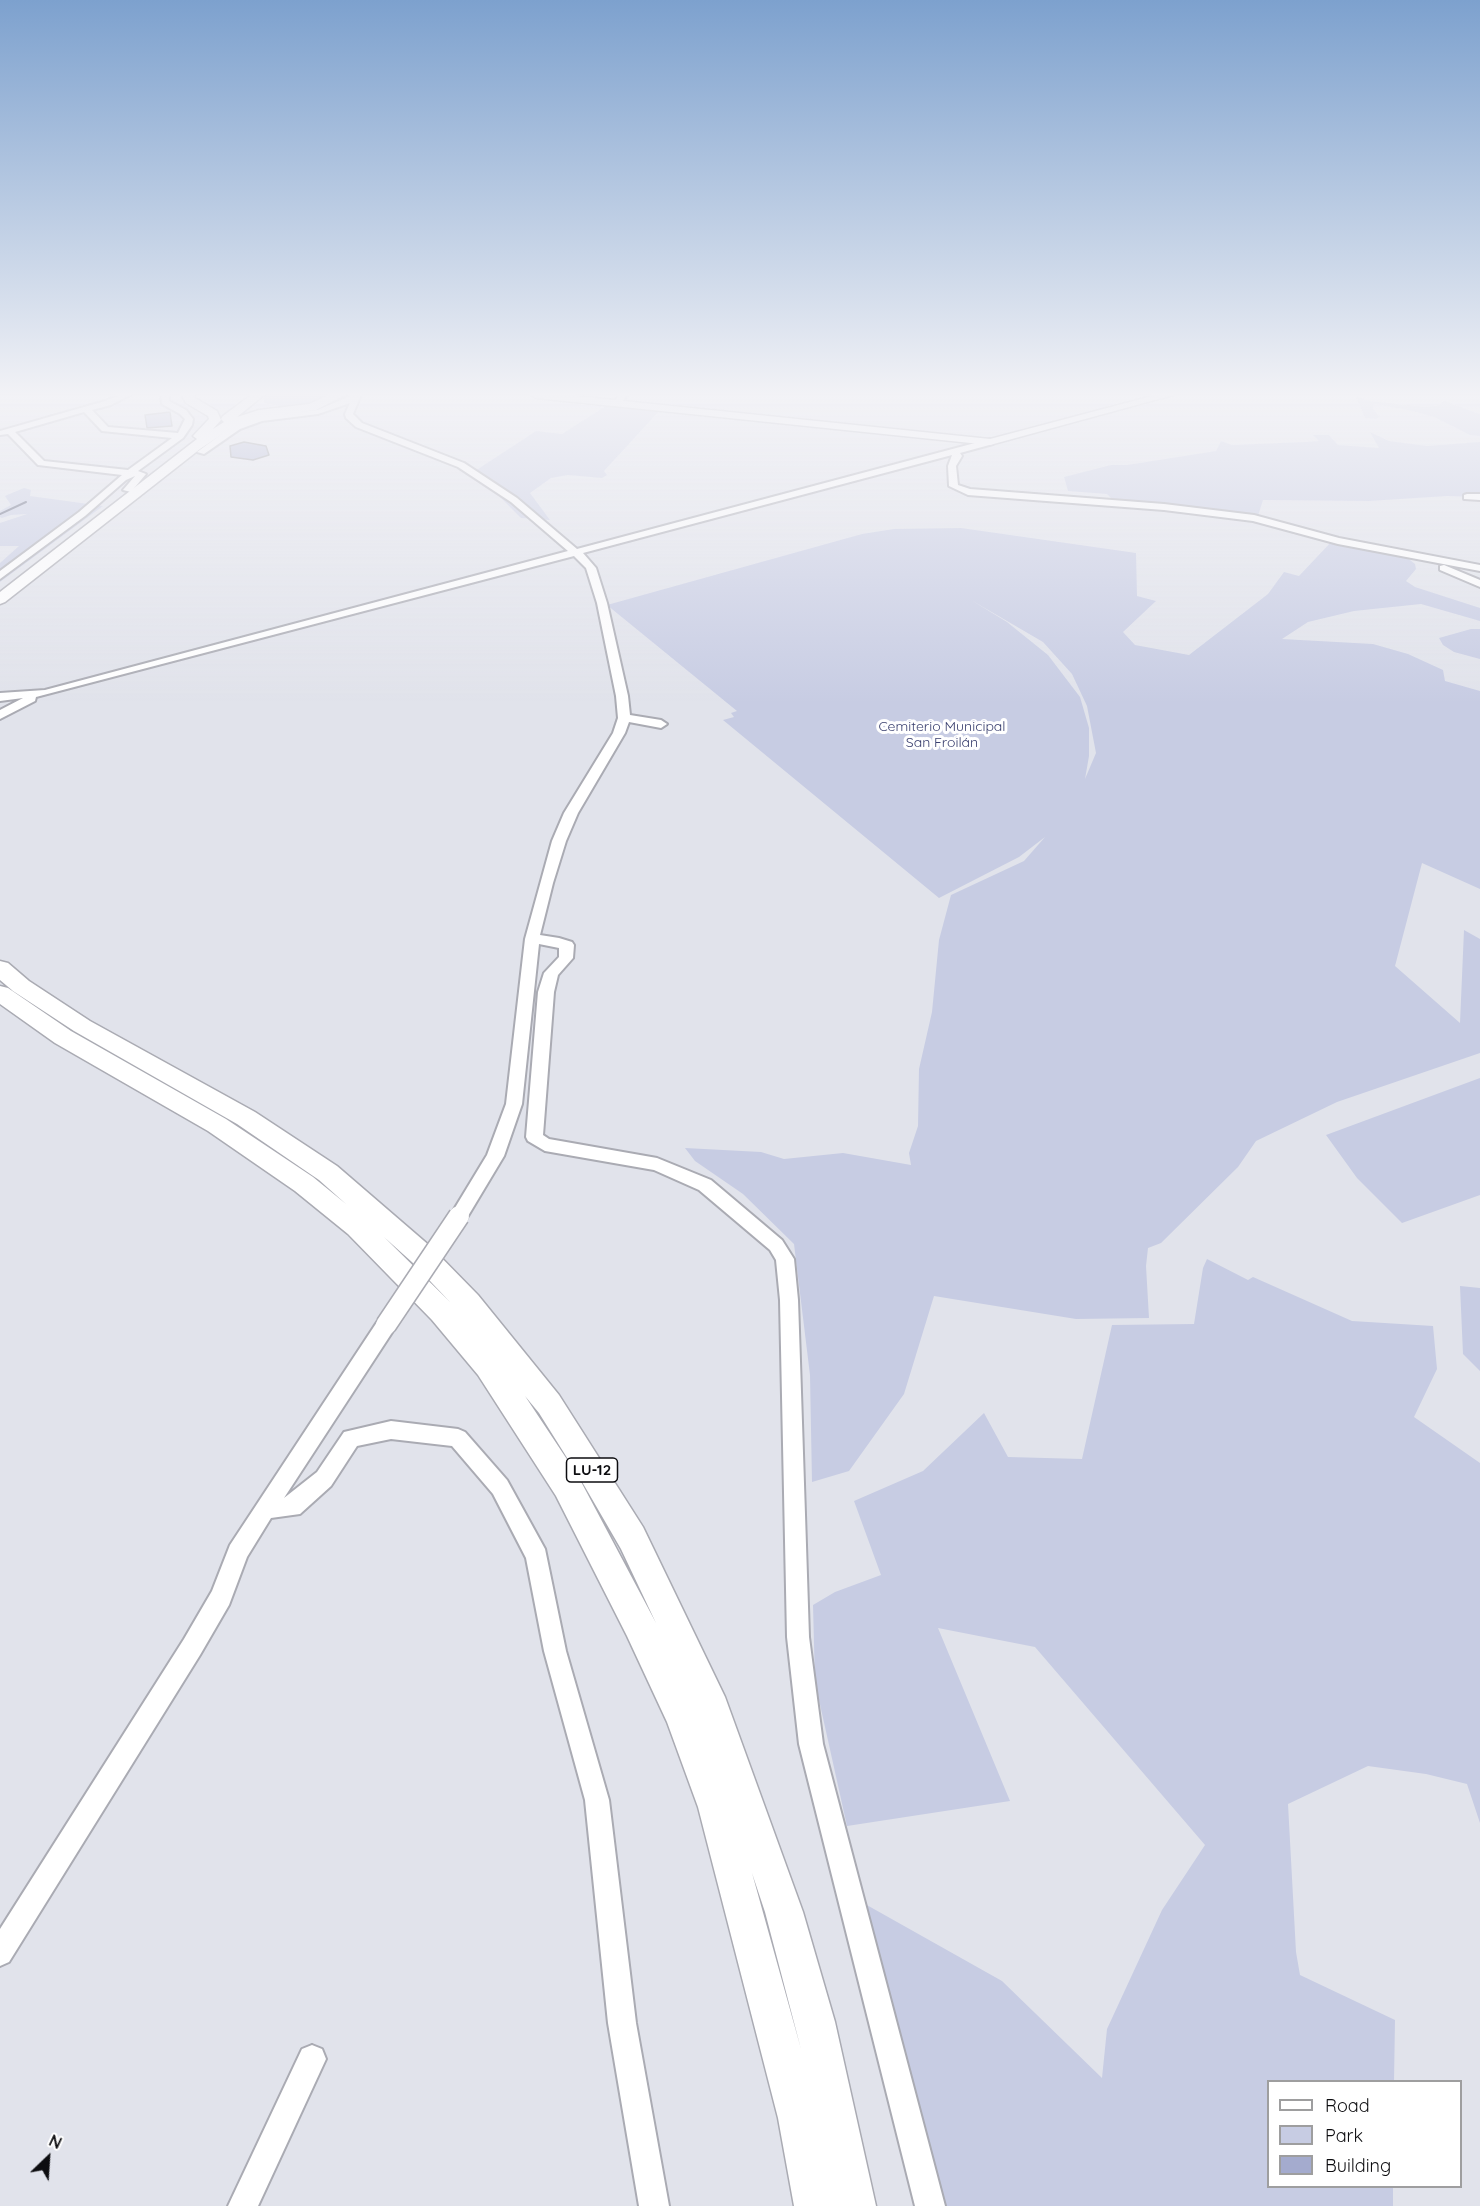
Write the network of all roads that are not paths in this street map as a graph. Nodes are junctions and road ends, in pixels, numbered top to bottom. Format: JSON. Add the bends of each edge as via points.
{"nodes":[{"id":1,"x":101,"y":498,"type":"edge"},
{"id":2,"x":118,"y":498,"type":"edge"},
{"id":3,"x":126,"y":498,"type":"edge"},
{"id":4,"x":511,"y":498,"type":"edge"},
{"id":5,"x":783,"y":498,"type":"edge"},
{"id":6,"x":1046,"y":498,"type":"edge"},
{"id":7,"x":577,"y":553,"type":"junction"},
{"id":8,"x":1428,"y":559,"type":"junction"},
{"id":9,"x":1480,"y":568,"type":"edge"},
{"id":10,"x":0,"y":576,"type":"edge"},
{"id":11,"x":1480,"y":584,"type":"edge"},
{"id":12,"x":0,"y":589,"type":"edge"},
{"id":13,"x":0,"y":600,"type":"edge"},
{"id":14,"x":45,"y":693,"type":"junction"},
{"id":15,"x":0,"y":696,"type":"edge"},
{"id":16,"x":0,"y":715,"type":"edge"},
{"id":17,"x":624,"y":718,"type":"junction"},
{"id":18,"x":661,"y":724,"type":"dead end"},
{"id":19,"x":532,"y":939,"type":"junction"},
{"id":20,"x":0,"y":968,"type":"edge"},
{"id":21,"x":0,"y":993,"type":"edge"},
{"id":22,"x":265,"y":1509,"type":"junction"},
{"id":23,"x":0,"y":1953,"type":"edge"},
{"id":24,"x":312,"y":2058,"type":"dead end"},
{"id":25,"x":243,"y":2206,"type":"edge"},
{"id":26,"x":654,"y":2206,"type":"edge"},
{"id":27,"x":815,"y":2206,"type":"edge"},
{"id":28,"x":855,"y":2206,"type":"edge"},
{"id":29,"x":930,"y":2206,"type":"edge"}],
"edges":[{"from":1,"to":10,"type":"street"},
{"from":2,"to":12,"type":"highway"},
{"from":3,"to":13,"type":"highway"},
{"from":4,"to":7,"type":"street"},
{"from":5,"to":7,"type":"street"},
{"from":6,"to":8,"type":"street","via":[[1254,518],[1338,541]]},
{"from":7,"to":14,"type":"street"},
{"from":7,"to":17,"type":"street","via":[[591,568],[602,603]]},
{"from":8,"to":9,"type":"street"},
{"from":8,"to":11,"type":"street"},
{"from":14,"to":15,"type":"street"},
{"from":14,"to":16,"type":"street"},
{"from":17,"to":18,"type":"street"},
{"from":17,"to":19,"type":"street","via":[[559,841]]},
{"from":19,"to":22,"type":"street","bridge":true,"via":[[514,1104],[495,1156]]},
{"from":19,"to":29,"type":"street","via":[[567,945],[566,958],[551,973],[546,992],[534,1137],[545,1145],[657,1164],[705,1185],[776,1245],[785,1259],[798,1636],[810,1744]]},
{"from":20,"to":28,"type":"highway","number":"LU-12","via":[[82,1026],[246,1118],[328,1173],[381,1218],[468,1303],[549,1404],[632,1538],[708,1697],[784,1912],[815,2022]]},
{"from":21,"to":27,"type":"highway","number":"LU-12","via":[[63,1037],[218,1125],[331,1205],[442,1312],[488,1366],[526,1421],[567,1486],[639,1624],[682,1716],[716,1807],[786,2064]]},
{"from":22,"to":23,"type":"street","via":[[238,1552],[221,1596],[192,1647]]},
{"from":22,"to":26,"type":"street","via":[[292,1507],[324,1479],[351,1438],[391,1430],[458,1438],[500,1487],[537,1556],[555,1651],[597,1800],[622,2023]]},
{"from":24,"to":25,"type":"street"}]}
